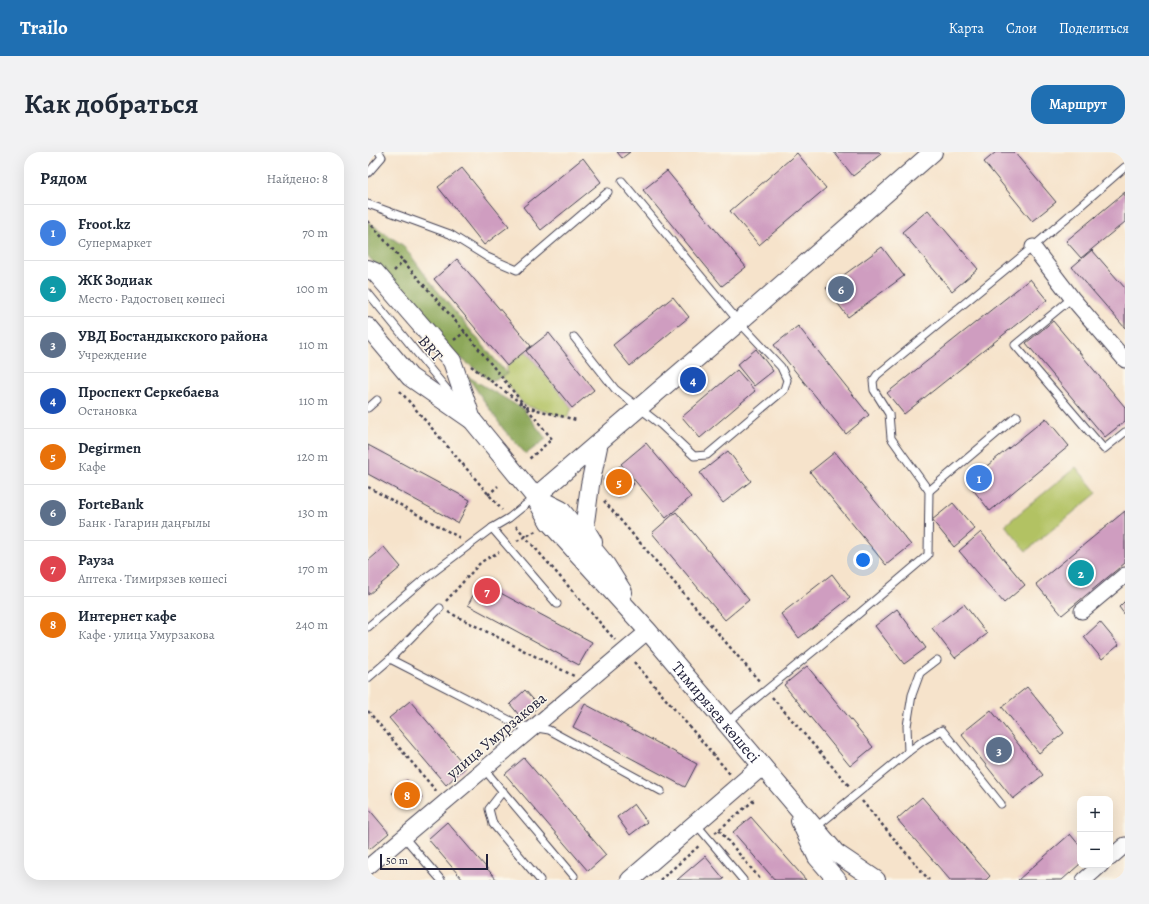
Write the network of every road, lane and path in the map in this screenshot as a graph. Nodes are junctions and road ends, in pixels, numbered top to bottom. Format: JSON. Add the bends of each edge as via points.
{"nodes":[{"id":1,"x":379,"y":152,"type":"edge"},
{"id":2,"x":933,"y":152,"type":"edge"},
{"id":3,"x":1125,"y":167,"type":"edge"},
{"id":4,"x":368,"y":173,"type":"edge"},
{"id":5,"x":622,"y":181,"type":"dead end"},
{"id":6,"x":608,"y":192,"type":"dead end"},
{"id":7,"x":368,"y":204,"type":"edge"},
{"id":8,"x":368,"y":221,"type":"edge"},
{"id":9,"x":1032,"y":247,"type":"junction"},
{"id":10,"x":368,"y":269,"type":"edge"},
{"id":11,"x":368,"y":293,"type":"edge"},
{"id":12,"x":1072,"y":298,"type":"junction"},
{"id":13,"x":739,"y":322,"type":"junction"},
{"id":14,"x":368,"y":327,"type":"edge"},
{"id":15,"x":574,"y":338,"type":"dead end"},
{"id":16,"x":1125,"y":360,"type":"edge"},
{"id":17,"x":468,"y":364,"type":"dead end"},
{"id":18,"x":398,"y":388,"type":"dead end"},
{"id":19,"x":377,"y":400,"type":"dead end"},
{"id":20,"x":526,"y":407,"type":"junction"},
{"id":21,"x":368,"y":408,"type":"edge"},
{"id":22,"x":639,"y":408,"type":"junction"},
{"id":23,"x":1017,"y":416,"type":"dead end"},
{"id":24,"x":472,"y":420,"type":"junction"},
{"id":25,"x":576,"y":420,"type":"dead end"},
{"id":26,"x":1125,"y":432,"type":"edge"},
{"id":27,"x":599,"y":442,"type":"junction"},
{"id":28,"x":529,"y":459,"type":"dead end"},
{"id":29,"x":498,"y":486,"type":"dead end"},
{"id":30,"x":368,"y":487,"type":"edge"},
{"id":31,"x":929,"y":491,"type":"junction"},
{"id":32,"x":488,"y":495,"type":"junction"},
{"id":33,"x":535,"y":497,"type":"junction"},
{"id":34,"x":508,"y":518,"type":"junction"},
{"id":35,"x":492,"y":528,"type":"junction"},
{"id":36,"x":536,"y":531,"type":"dead end"},
{"id":37,"x":524,"y":536,"type":"junction"},
{"id":38,"x":471,"y":544,"type":"junction"},
{"id":39,"x":507,"y":547,"type":"junction"},
{"id":40,"x":606,"y":565,"type":"junction"},
{"id":41,"x":1125,"y":574,"type":"edge"},
{"id":42,"x":557,"y":604,"type":"dead end"},
{"id":43,"x":440,"y":608,"type":"junction"},
{"id":44,"x":1082,"y":611,"type":"dead end"},
{"id":45,"x":368,"y":627,"type":"edge"},
{"id":46,"x":646,"y":629,"type":"junction"},
{"id":47,"x":624,"y":651,"type":"junction"},
{"id":48,"x":390,"y":659,"type":"junction"},
{"id":49,"x":937,"y":660,"type":"dead end"},
{"id":50,"x":368,"y":678,"type":"edge"},
{"id":51,"x":587,"y":682,"type":"junction"},
{"id":52,"x":368,"y":710,"type":"edge"},
{"id":53,"x":726,"y":724,"type":"junction"},
{"id":54,"x":533,"y":728,"type":"junction"},
{"id":55,"x":908,"y":752,"type":"junction"},
{"id":56,"x":762,"y":766,"type":"junction"},
{"id":57,"x":484,"y":768,"type":"junction"},
{"id":58,"x":740,"y":786,"type":"junction"},
{"id":59,"x":503,"y":790,"type":"junction"},
{"id":60,"x":661,"y":791,"type":"dead end"},
{"id":61,"x":787,"y":796,"type":"junction"},
{"id":62,"x":753,"y":801,"type":"dead end"},
{"id":63,"x":445,"y":802,"type":"junction"},
{"id":64,"x":1001,"y":804,"type":"dead end"},
{"id":65,"x":696,"y":824,"type":"junction"},
{"id":66,"x":814,"y":828,"type":"junction"},
{"id":67,"x":719,"y":830,"type":"dead end"},
{"id":68,"x":404,"y":837,"type":"junction"},
{"id":69,"x":1125,"y":845,"type":"edge"},
{"id":70,"x":836,"y":853,"type":"junction"},
{"id":71,"x":1113,"y":855,"type":"edge"},
{"id":72,"x":368,"y":867,"type":"edge"},
{"id":73,"x":1098,"y":868,"type":"edge"},
{"id":74,"x":854,"y":875,"type":"dead end"},
{"id":75,"x":574,"y":876,"type":"dead end"},
{"id":76,"x":441,"y":880,"type":"edge"},
{"id":77,"x":540,"y":880,"type":"edge"},
{"id":78,"x":630,"y":880,"type":"edge"},
{"id":79,"x":743,"y":880,"type":"edge"},
{"id":80,"x":761,"y":880,"type":"edge"},
{"id":81,"x":837,"y":880,"type":"edge"},
{"id":82,"x":876,"y":880,"type":"edge"},
{"id":83,"x":1084,"y":880,"type":"edge"}],
"edges":[{"from":1,"to":4,"type":"lane","via":[[382,157]]},
{"from":2,"to":13,"type":"street"},
{"from":3,"to":9,"type":"lane"},
{"from":5,"to":13,"type":"lane"},
{"from":6,"to":7,"type":"lane","via":[[517,270],[487,257],[450,234]]},
{"from":8,"to":20,"type":"path","via":[[465,332]]},
{"from":9,"to":12,"type":"street"},
{"from":9,"to":31,"type":"lane","via":[[877,375],[873,381],[874,390],[889,414],[891,438]]},
{"from":10,"to":24,"type":"street","name":"Тимирязев көшесі","via":[[375,272],[452,361]]},
{"from":11,"to":24,"type":"lane","name":"BRT"},
{"from":12,"to":16,"type":"street"},
{"from":12,"to":26,"type":"lane","via":[[1015,345],[1104,449]]},
{"from":13,"to":22,"type":"street"},
{"from":13,"to":22,"type":"lane","via":[[781,367],[787,380],[784,390],[707,455],[694,456]]},
{"from":14,"to":24,"type":"street","name":"Тимирязев көшесі","via":[[410,377]]},
{"from":15,"to":22,"type":"lane","via":[[615,389]]},
{"from":17,"to":20,"type":"path"},
{"from":18,"to":32,"type":"path"},
{"from":19,"to":21,"type":"lane"},
{"from":20,"to":25,"type":"path"},
{"from":20,"to":28,"type":"path","via":[[552,439]]},
{"from":22,"to":27,"type":"street"},
{"from":23,"to":31,"type":"lane"},
{"from":24,"to":33,"type":"street","name":"Тимирязев көшесі"},
{"from":27,"to":33,"type":"street"},
{"from":27,"to":40,"type":"street","via":[[584,522]]},
{"from":29,"to":32,"type":"path"},
{"from":30,"to":38,"type":"path"},
{"from":31,"to":53,"type":"lane","via":[[928,555]]},
{"from":32,"to":34,"type":"path"},
{"from":33,"to":34,"type":"lane"},
{"from":33,"to":40,"type":"street","name":"Тимирязев көшесі","via":[[561,510]]},
{"from":33,"to":46,"type":"street","name":"Тимирязев көшесі","via":[[548,522]]},
{"from":34,"to":35,"type":"lane"},
{"from":34,"to":37,"type":"path"},
{"from":35,"to":38,"type":"lane"},
{"from":35,"to":39,"type":"lane"},
{"from":36,"to":37,"type":"path"},
{"from":37,"to":39,"type":"path"},
{"from":37,"to":47,"type":"path"},
{"from":38,"to":45,"type":"lane","via":[[423,580]]},
{"from":39,"to":42,"type":"lane"},
{"from":39,"to":43,"type":"path","via":[[481,562]]},
{"from":40,"to":46,"type":"street","name":"Тимирязев көшесі"},
{"from":41,"to":44,"type":"street"},
{"from":43,"to":48,"type":"lane"},
{"from":43,"to":51,"type":"path"},
{"from":46,"to":47,"type":"street","name":"улица Умурзакова"},
{"from":46,"to":53,"type":"street","name":"Тимирязев көшесі"},
{"from":47,"to":51,"type":"street","name":"улица Умурзакова"},
{"from":47,"to":58,"type":"path"},
{"from":48,"to":50,"type":"lane"},
{"from":48,"to":54,"type":"lane","via":[[520,725]]},
{"from":49,"to":55,"type":"lane","via":[[920,673],[912,695],[907,726]]},
{"from":51,"to":54,"type":"street","name":"улица Умурзакова"},
{"from":52,"to":63,"type":"path"},
{"from":53,"to":56,"type":"street","name":"Тимирязев көшесі"},
{"from":54,"to":57,"type":"street","name":"улица Умурзакова"},
{"from":54,"to":60,"type":"lane","via":[[549,730]]},
{"from":55,"to":64,"type":"lane","via":[[942,730]]},
{"from":55,"to":66,"type":"lane"},
{"from":56,"to":58,"type":"street"},
{"from":56,"to":61,"type":"street","name":"Тимирязев көшесі"},
{"from":57,"to":59,"type":"lane"},
{"from":57,"to":63,"type":"street","name":"улица Умурзакова"},
{"from":58,"to":62,"type":"path"},
{"from":58,"to":65,"type":"street"},
{"from":59,"to":75,"type":"lane"},
{"from":59,"to":77,"type":"lane","via":[[489,809],[493,824]]},
{"from":61,"to":66,"type":"street","name":"Тимирязев көшесі"},
{"from":61,"to":81,"type":"street","name":"Тимирязев көшесі","via":[[818,857]]},
{"from":63,"to":68,"type":"street","name":"улица Умурзакова"},
{"from":65,"to":78,"type":"street"},
{"from":65,"to":79,"type":"lane"},
{"from":66,"to":70,"type":"street","name":"Тимирязев көшесі"},
{"from":67,"to":80,"type":"path"},
{"from":68,"to":72,"type":"street","name":"улица Умурзакова"},
{"from":68,"to":76,"type":"lane"},
{"from":69,"to":71,"type":"street"},
{"from":70,"to":74,"type":"lane"},
{"from":70,"to":82,"type":"street","name":"Тимирязев көшесі"},
{"from":73,"to":83,"type":"street"}]}
